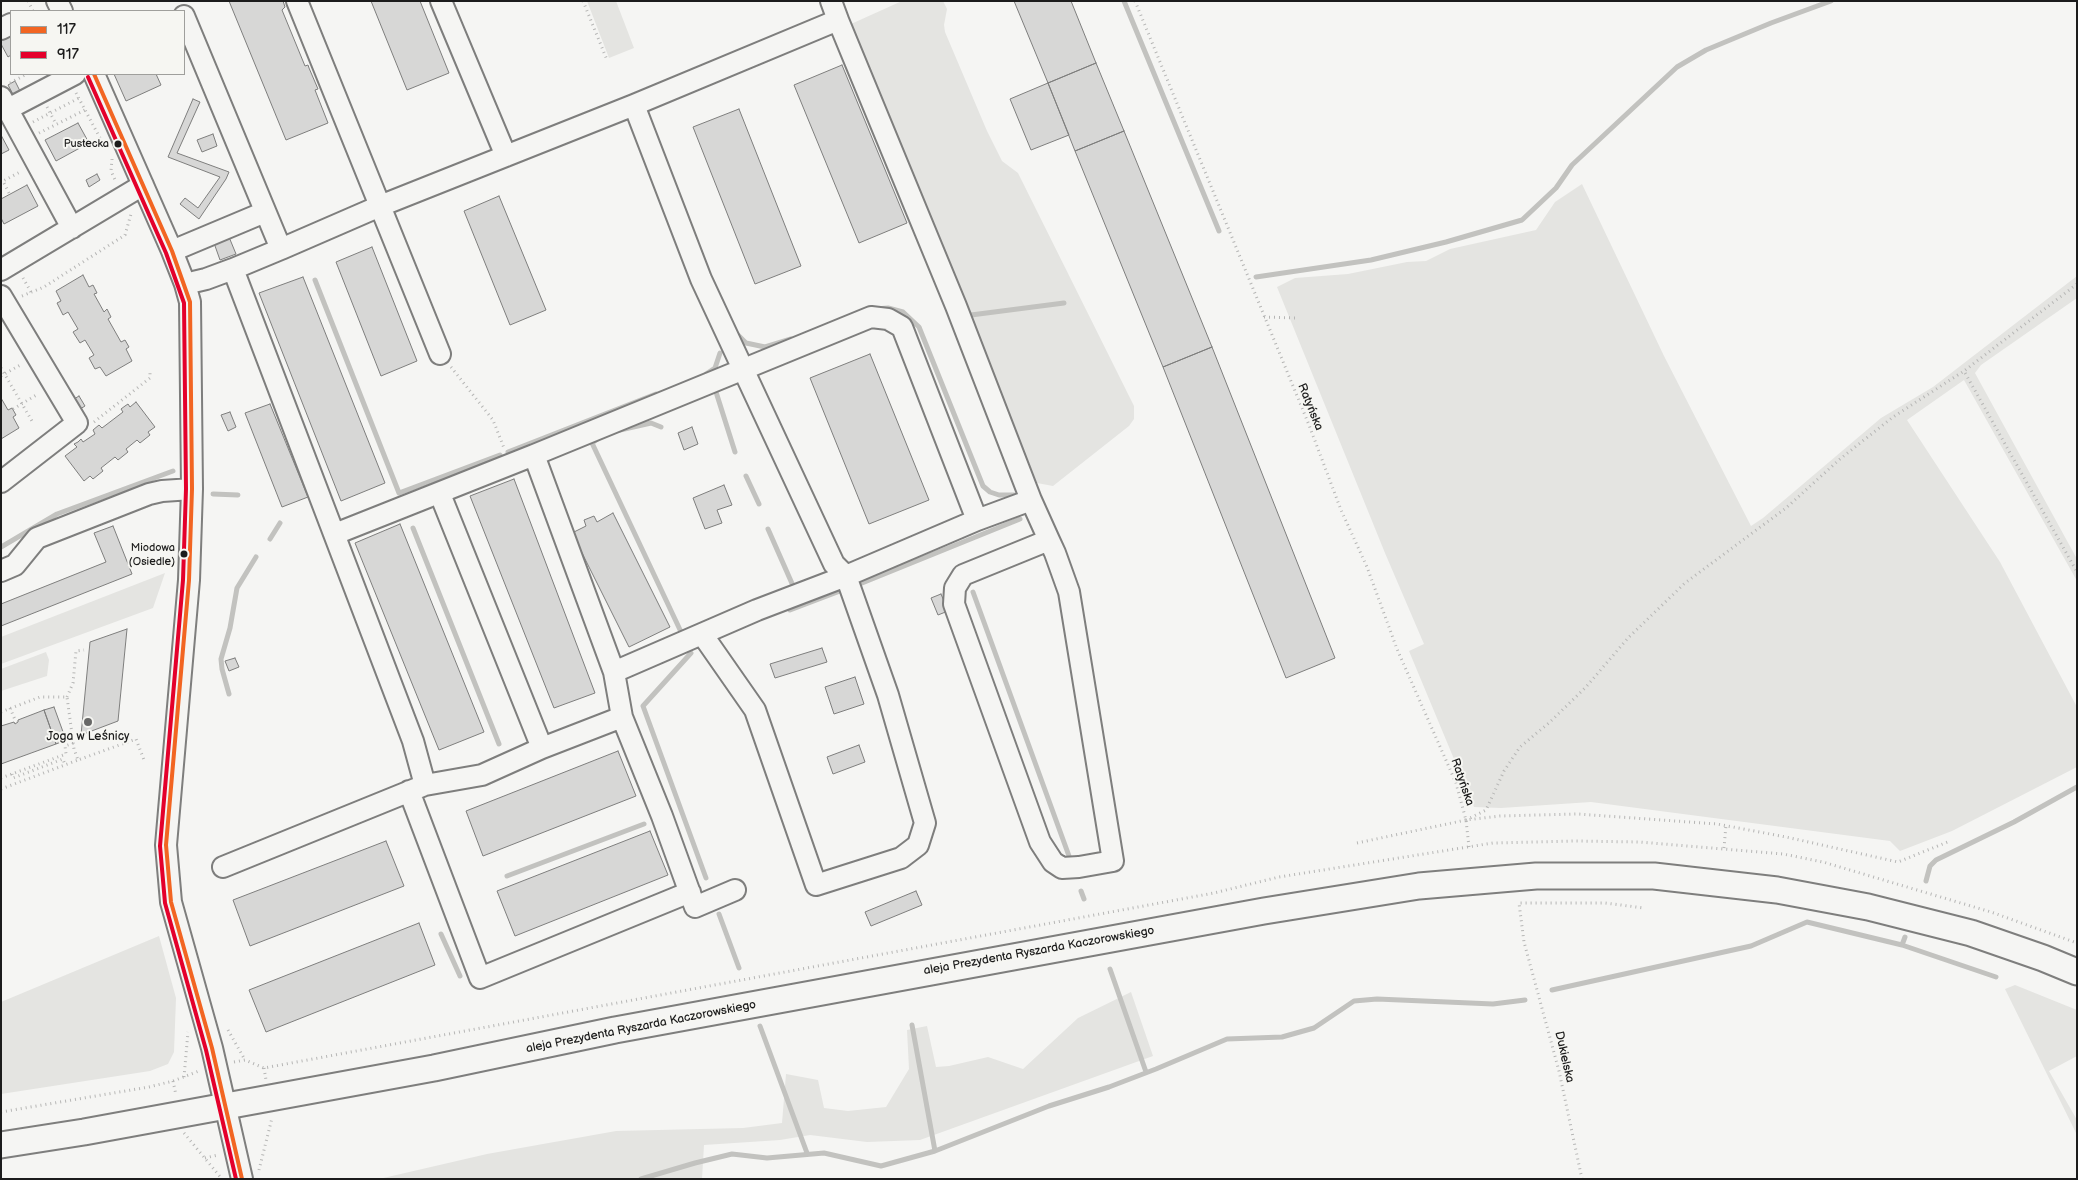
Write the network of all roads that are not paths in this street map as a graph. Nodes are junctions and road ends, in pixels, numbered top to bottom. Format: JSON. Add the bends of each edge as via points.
{"nodes":[{"id":1,"x":297,"y":1,"type":"edge"},
{"id":2,"x":441,"y":1,"type":"edge"},
{"id":3,"x":830,"y":1,"type":"edge"},
{"id":4,"x":185,"y":18,"type":"edge"},
{"id":5,"x":838,"y":20,"type":"junction"},
{"id":6,"x":94,"y":75,"type":"edge"},
{"id":7,"x":71,"y":76,"type":"edge"},
{"id":8,"x":4,"y":103,"type":"edge"},
{"id":9,"x":634,"y":105,"type":"junction"},
{"id":10,"x":506,"y":156,"type":"junction"},
{"id":11,"x":143,"y":185,"type":"junction"},
{"id":12,"x":380,"y":206,"type":"junction"},
{"id":13,"x":265,"y":212,"type":"junction"},
{"id":14,"x":72,"y":228,"type":"junction"},
{"id":15,"x":281,"y":250,"type":"junction"},
{"id":16,"x":172,"y":251,"type":"junction"},
{"id":17,"x":233,"y":269,"type":"junction"},
{"id":18,"x":1,"y":270,"type":"edge"},
{"id":19,"x":185,"y":284,"type":"junction"},
{"id":20,"x":3,"y":300,"type":"edge"},
{"id":21,"x":440,"y":354,"type":"road end"},
{"id":22,"x":743,"y":369,"type":"junction"},
{"id":23,"x":534,"y":455,"type":"junction"},
{"id":24,"x":1,"y":482,"type":"edge"},
{"id":25,"x":192,"y":489,"type":"junction"},
{"id":26,"x":440,"y":494,"type":"junction"},
{"id":27,"x":1031,"y":500,"type":"junction"},
{"id":28,"x":977,"y":520,"type":"junction"},
{"id":29,"x":335,"y":534,"type":"junction"},
{"id":30,"x":1050,"y":540,"type":"junction"},
{"id":31,"x":1,"y":571,"type":"edge"},
{"id":32,"x":846,"y":576,"type":"junction"},
{"id":33,"x":702,"y":634,"type":"junction"},
{"id":34,"x":614,"y":672,"type":"junction"},
{"id":35,"x":622,"y":717,"type":"junction"},
{"id":36,"x":542,"y":748,"type":"junction"},
{"id":37,"x":417,"y":788,"type":"junction"},
{"id":38,"x":223,"y":867,"type":"dead end"},
{"id":39,"x":735,"y":890,"type":"dead end"},
{"id":40,"x":690,"y":892,"type":"junction"},
{"id":41,"x":2077,"y":972,"type":"edge"},
{"id":42,"x":226,"y":1105,"type":"junction"},
{"id":43,"x":1,"y":1145,"type":"edge"},
{"id":44,"x":242,"y":1179,"type":"edge"}],
"edges":[{"from":1,"to":12,"type":"street"},
{"from":2,"to":10,"type":"street"},
{"from":3,"to":5,"type":"street"},
{"from":4,"to":13,"type":"street"},
{"from":5,"to":9,"type":"street"},
{"from":5,"to":27,"type":"street","via":[[956,306]]},
{"from":6,"to":11,"type":"street"},
{"from":7,"to":8,"type":"street"},
{"from":8,"to":14,"type":"street"},
{"from":9,"to":10,"type":"street"},
{"from":9,"to":22,"type":"street","via":[[700,279]]},
{"from":10,"to":12,"type":"street"},
{"from":11,"to":14,"type":"street"},
{"from":11,"to":16,"type":"street"},
{"from":12,"to":15,"type":"street"},
{"from":12,"to":21,"type":"street"},
{"from":13,"to":15,"type":"street"},
{"from":13,"to":16,"type":"street"},
{"from":14,"to":18,"type":"street"},
{"from":15,"to":17,"type":"street"},
{"from":16,"to":19,"type":"street"},
{"from":17,"to":19,"type":"street"},
{"from":17,"to":29,"type":"street"},
{"from":19,"to":25,"type":"street","via":[[190,302]]},
{"from":20,"to":24,"type":"street","via":[[77,423]]},
{"from":22,"to":23,"type":"street"},
{"from":22,"to":28,"type":"street","via":[[871,317],[888,319],[902,327]]},
{"from":22,"to":32,"type":"street","via":[[834,564]]},
{"from":23,"to":26,"type":"street"},
{"from":23,"to":34,"type":"street"},
{"from":25,"to":31,"type":"street","via":[[149,494],[37,538],[15,565]]},
{"from":25,"to":42,"type":"street","via":[[189,580],[166,845],[172,902]]},
{"from":26,"to":29,"type":"street"},
{"from":26,"to":36,"type":"street"},
{"from":27,"to":28,"type":"street"},
{"from":27,"to":30,"type":"street"},
{"from":28,"to":32,"type":"street"},
{"from":29,"to":37,"type":"street","via":[[413,741]]},
{"from":30,"to":30,"type":"street","via":[[1070,592],[1114,861],[1079,867],[1062,868],[1053,862],[1040,842],[954,604],[955,588],[963,575]]},
{"from":32,"to":33,"type":"street"},
{"from":32,"to":33,"type":"street","via":[[888,695],[925,823],[918,845],[901,858],[816,885],[755,710]]},
{"from":33,"to":34,"type":"street"},
{"from":34,"to":35,"type":"street"},
{"from":35,"to":36,"type":"street"},
{"from":35,"to":40,"type":"street"},
{"from":36,"to":37,"type":"street","via":[[482,775]]},
{"from":37,"to":38,"type":"street"},
{"from":37,"to":40,"type":"street","via":[[480,978]]},
{"from":39,"to":40,"type":"street","via":[[695,907]]},
{"from":41,"to":42,"type":"main road","name":"aleja Prezydenta Ryszarda Kaczorowskiego","via":[[1971,933],[1868,907],[1777,890],[1654,876],[1536,876],[1418,886],[1264,910]]},
{"from":42,"to":43,"type":"main road","name":"aleja Prezydenta Ryszarda Kaczorowskiego"},
{"from":42,"to":44,"type":"street"}]}
